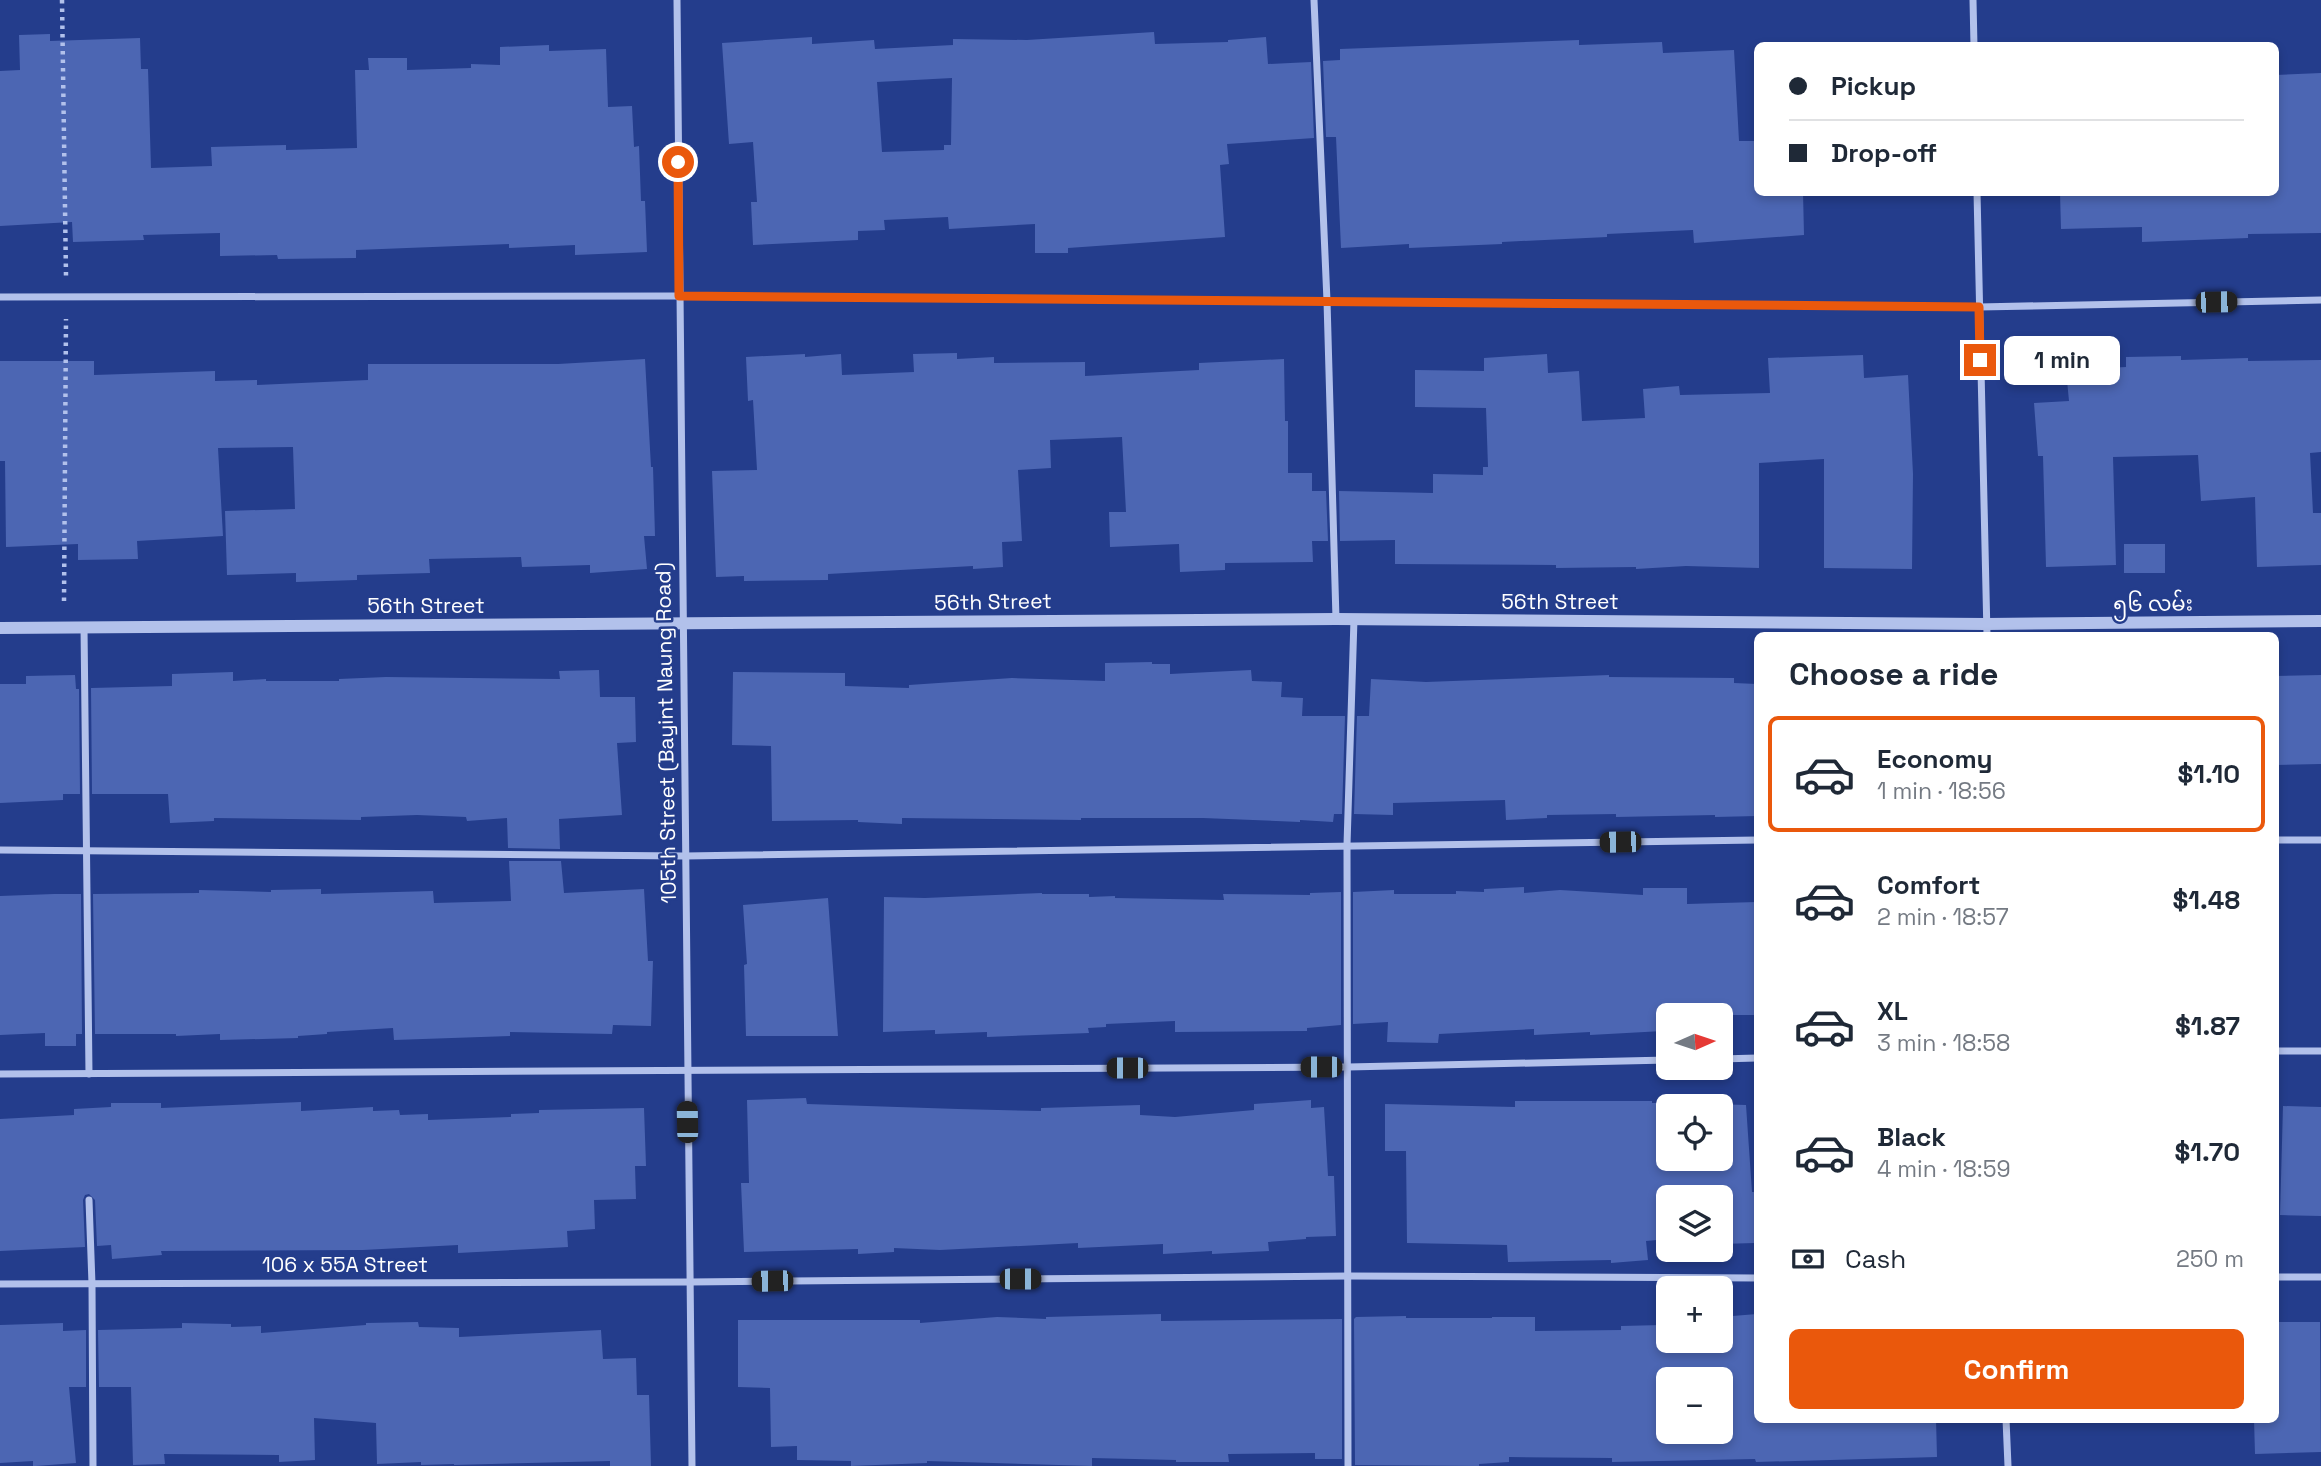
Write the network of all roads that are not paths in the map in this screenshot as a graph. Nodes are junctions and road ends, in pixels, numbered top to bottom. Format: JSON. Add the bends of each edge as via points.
{"nodes":[{"id":1,"x":677,"y":0,"type":"edge"},
{"id":2,"x":1314,"y":0,"type":"edge"},
{"id":3,"x":1973,"y":0,"type":"edge"},
{"id":4,"x":1974,"y":42,"type":"edge"},
{"id":5,"x":1977,"y":196,"type":"edge"},
{"id":6,"x":679,"y":296,"type":"junction"},
{"id":7,"x":0,"y":297,"type":"edge"},
{"id":8,"x":2321,"y":300,"type":"edge"},
{"id":9,"x":1327,"y":301,"type":"junction"},
{"id":10,"x":1979,"y":307,"type":"junction"},
{"id":11,"x":1336,"y":619,"type":"junction"},
{"id":12,"x":1354,"y":620,"type":"junction"},
{"id":13,"x":2321,"y":621,"type":"edge"},
{"id":14,"x":683,"y":624,"type":"junction"},
{"id":15,"x":84,"y":627,"type":"junction"},
{"id":16,"x":0,"y":628,"type":"edge"},
{"id":17,"x":1986,"y":630,"type":"edge"},
{"id":18,"x":2279,"y":839,"type":"edge"},
{"id":19,"x":1754,"y":840,"type":"edge"},
{"id":20,"x":2321,"y":840,"type":"edge"},
{"id":21,"x":1348,"y":845,"type":"junction"},
{"id":22,"x":0,"y":850,"type":"edge"},
{"id":23,"x":87,"y":850,"type":"junction"},
{"id":24,"x":685,"y":856,"type":"junction"},
{"id":25,"x":2279,"y":1051,"type":"edge"},
{"id":26,"x":2321,"y":1051,"type":"edge"},
{"id":27,"x":1754,"y":1058,"type":"edge"},
{"id":28,"x":1733,"y":1059,"type":"edge"},
{"id":29,"x":1656,"y":1060,"type":"edge"},
{"id":30,"x":1348,"y":1067,"type":"junction"},
{"id":31,"x":686,"y":1069,"type":"junction"},
{"id":32,"x":0,"y":1074,"type":"edge"},
{"id":33,"x":89,"y":1074,"type":"junction"},
{"id":34,"x":89,"y":1200,"type":"dead end"},
{"id":35,"x":1349,"y":1276,"type":"junction"},
{"id":36,"x":2279,"y":1277,"type":"edge"},
{"id":37,"x":2321,"y":1277,"type":"edge"},
{"id":38,"x":1754,"y":1278,"type":"edge"},
{"id":39,"x":690,"y":1282,"type":"junction"},
{"id":40,"x":0,"y":1284,"type":"edge"},
{"id":41,"x":92,"y":1284,"type":"junction"},
{"id":42,"x":2006,"y":1423,"type":"edge"},
{"id":43,"x":93,"y":1466,"type":"edge"},
{"id":44,"x":692,"y":1466,"type":"edge"},
{"id":45,"x":1348,"y":1466,"type":"edge"},
{"id":46,"x":2008,"y":1466,"type":"edge"}],
"edges":[{"from":1,"to":6,"type":"street","name":"105th Street (Bayint Naung Road)"},
{"from":2,"to":9,"type":"street"},
{"from":3,"to":4,"type":"street"},
{"from":5,"to":10,"type":"street"},
{"from":6,"to":7,"type":"street"},
{"from":6,"to":9,"type":"street"},
{"from":6,"to":14,"type":"street","name":"105th Street (Bayint Naung Road)"},
{"from":8,"to":10,"type":"street"},
{"from":9,"to":10,"type":"street"},
{"from":9,"to":11,"type":"street"},
{"from":10,"to":17,"type":"street"},
{"from":11,"to":12,"type":"street","name":"56th Street"},
{"from":11,"to":14,"type":"street","name":"56th Street"},
{"from":12,"to":17,"type":"street","name":"56th Street"},
{"from":12,"to":21,"type":"street"},
{"from":13,"to":17,"type":"street","name":"၅၆ လမ်း"},
{"from":14,"to":15,"type":"street","name":"56th Street"},
{"from":14,"to":24,"type":"street","name":"105th Street (Bayint Naung Road)"},
{"from":15,"to":16,"type":"street","name":"56th Street"},
{"from":15,"to":23,"type":"street"},
{"from":18,"to":20,"type":"street"},
{"from":19,"to":21,"type":"street"},
{"from":21,"to":24,"type":"street"},
{"from":21,"to":30,"type":"street"},
{"from":22,"to":23,"type":"street"},
{"from":23,"to":24,"type":"street"},
{"from":23,"to":33,"type":"street"},
{"from":24,"to":31,"type":"street","name":"105th Street (Bayint Naung Road)"},
{"from":25,"to":26,"type":"street"},
{"from":27,"to":28,"type":"street"},
{"from":29,"to":30,"type":"street"},
{"from":30,"to":31,"type":"street"},
{"from":30,"to":35,"type":"street"},
{"from":31,"to":33,"type":"street"},
{"from":31,"to":39,"type":"street","name":"105th Street (Bayint Naung Road)"},
{"from":32,"to":33,"type":"street"},
{"from":34,"to":41,"type":"street"},
{"from":35,"to":38,"type":"street","name":"106 x 55A Street"},
{"from":35,"to":39,"type":"street","name":"106 x 55A Street"},
{"from":35,"to":45,"type":"street"},
{"from":36,"to":37,"type":"street"},
{"from":39,"to":41,"type":"street","name":"106 x 55A Street"},
{"from":39,"to":44,"type":"street","name":"105th Street (Bayint Naung Road)"},
{"from":40,"to":41,"type":"street","name":"106 x 55A Street"},
{"from":41,"to":43,"type":"street"},
{"from":42,"to":46,"type":"street"}]}
